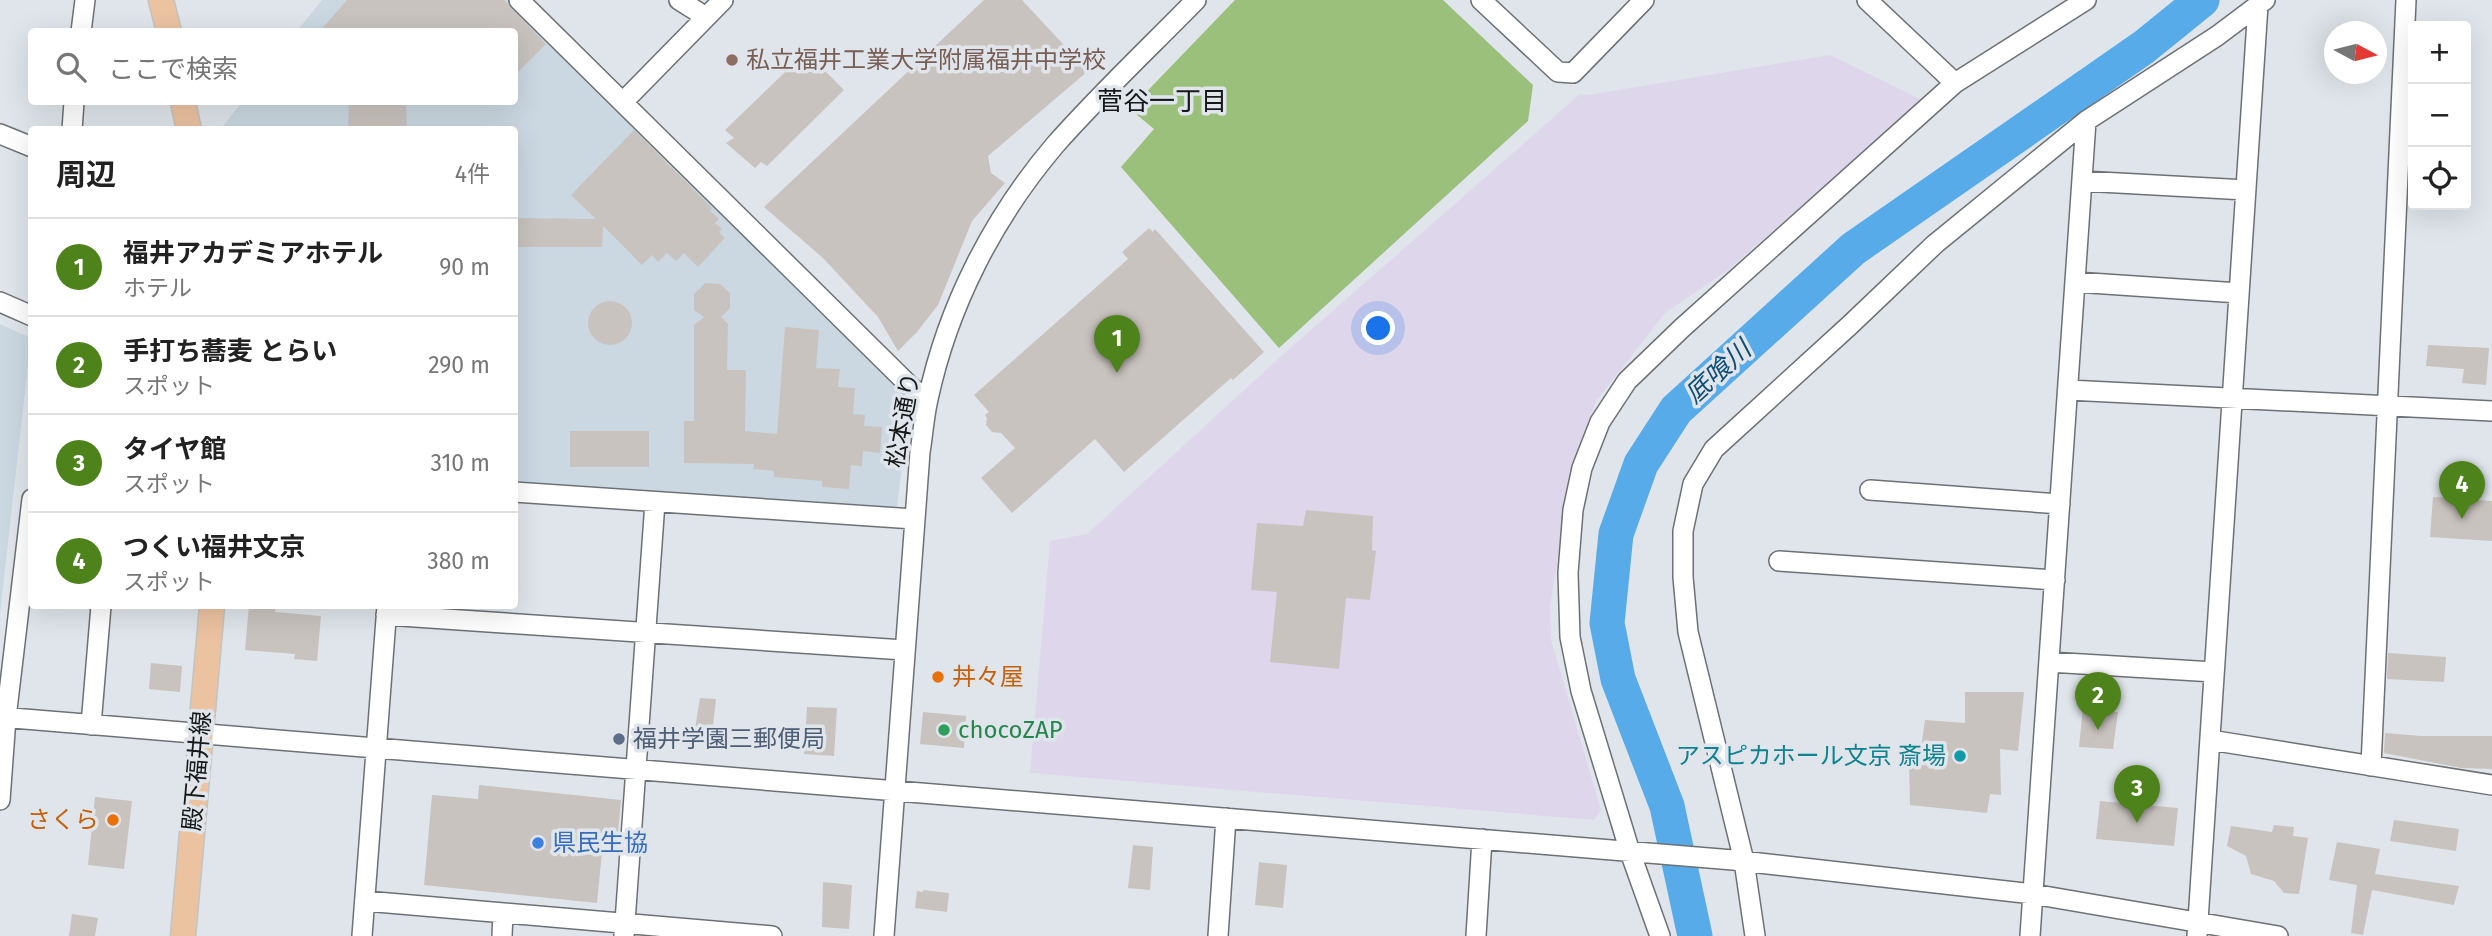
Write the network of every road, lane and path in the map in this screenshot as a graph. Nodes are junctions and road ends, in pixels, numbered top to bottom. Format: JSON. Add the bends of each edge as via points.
{"nodes":[{"id":1,"x":85,"y":0,"type":"edge"},
{"id":2,"x":162,"y":0,"type":"edge"},
{"id":3,"x":519,"y":0,"type":"edge"},
{"id":4,"x":679,"y":0,"type":"edge"},
{"id":5,"x":723,"y":0,"type":"edge"},
{"id":6,"x":1196,"y":0,"type":"edge"},
{"id":7,"x":1481,"y":0,"type":"edge"},
{"id":8,"x":1644,"y":0,"type":"edge"},
{"id":9,"x":2086,"y":0,"type":"edge"},
{"id":10,"x":2406,"y":0,"type":"edge"},
{"id":11,"x":1873,"y":2,"type":"edge"},
{"id":12,"x":2262,"y":3,"type":"edge"},
{"id":13,"x":706,"y":18,"type":"junction"},
{"id":14,"x":82,"y":28,"type":"edge"},
{"id":15,"x":168,"y":28,"type":"edge"},
{"id":16,"x":1955,"y":83,"type":"junction"},
{"id":17,"x":623,"y":102,"type":"junction"},
{"id":18,"x":74,"y":105,"type":"edge"},
{"id":19,"x":184,"y":105,"type":"edge"},
{"id":20,"x":2086,"y":121,"type":"junction"},
{"id":21,"x":72,"y":126,"type":"edge"},
{"id":22,"x":187,"y":126,"type":"edge"},
{"id":23,"x":0,"y":134,"type":"edge"},
{"id":24,"x":28,"y":145,"type":"edge"},
{"id":25,"x":2082,"y":181,"type":"junction"},
{"id":26,"x":2246,"y":190,"type":"junction"},
{"id":27,"x":2075,"y":282,"type":"junction"},
{"id":28,"x":2239,"y":293,"type":"junction"},
{"id":29,"x":0,"y":302,"type":"edge"},
{"id":30,"x":28,"y":314,"type":"edge"},
{"id":31,"x":2068,"y":390,"type":"junction"},
{"id":32,"x":2232,"y":398,"type":"junction"},
{"id":33,"x":928,"y":399,"type":"junction"},
{"id":34,"x":2387,"y":406,"type":"junction"},
{"id":35,"x":2492,"y":411,"type":"edge"},
{"id":36,"x":1870,"y":490,"type":"dead end"},
{"id":37,"x":518,"y":492,"type":"edge"},
{"id":38,"x":655,"y":502,"type":"junction"},
{"id":39,"x":2060,"y":505,"type":"junction"},
{"id":40,"x":914,"y":519,"type":"junction"},
{"id":41,"x":28,"y":529,"type":"edge"},
{"id":42,"x":1779,"y":561,"type":"dead end"},
{"id":43,"x":2055,"y":580,"type":"junction"},
{"id":44,"x":101,"y":609,"type":"edge"},
{"id":45,"x":212,"y":609,"type":"edge"},
{"id":46,"x":387,"y":610,"type":"edge"},
{"id":47,"x":646,"y":634,"type":"junction"},
{"id":48,"x":904,"y":650,"type":"junction"},
{"id":49,"x":2049,"y":662,"type":"junction"},
{"id":50,"x":2214,"y":672,"type":"junction"},
{"id":51,"x":3,"y":717,"type":"edge"},
{"id":52,"x":90,"y":724,"type":"junction"},
{"id":53,"x":200,"y":734,"type":"junction"},
{"id":54,"x":2210,"y":740,"type":"junction"},
{"id":55,"x":376,"y":748,"type":"junction"},
{"id":56,"x":2371,"y":766,"type":"junction"},
{"id":57,"x":637,"y":768,"type":"junction"},
{"id":58,"x":2492,"y":785,"type":"edge"},
{"id":59,"x":893,"y":791,"type":"junction"},
{"id":60,"x":0,"y":800,"type":"edge"},
{"id":61,"x":1226,"y":818,"type":"junction"},
{"id":62,"x":1482,"y":839,"type":"junction"},
{"id":63,"x":1639,"y":852,"type":"junction"},
{"id":64,"x":1738,"y":861,"type":"junction"},
{"id":65,"x":2033,"y":894,"type":"junction"},
{"id":66,"x":365,"y":901,"type":"junction"},
{"id":67,"x":503,"y":913,"type":"junction"},
{"id":68,"x":2198,"y":929,"type":"edge"},
{"id":69,"x":625,"y":930,"type":"edge"},
{"id":70,"x":741,"y":935,"type":"edge"},
{"id":71,"x":183,"y":936,"type":"edge"},
{"id":72,"x":362,"y":936,"type":"edge"},
{"id":73,"x":502,"y":936,"type":"edge"},
{"id":74,"x":772,"y":936,"type":"edge"},
{"id":75,"x":884,"y":936,"type":"edge"},
{"id":76,"x":1218,"y":936,"type":"edge"},
{"id":77,"x":1476,"y":936,"type":"edge"},
{"id":78,"x":1660,"y":936,"type":"edge"},
{"id":79,"x":1755,"y":936,"type":"edge"},
{"id":80,"x":2030,"y":936,"type":"edge"},
{"id":81,"x":2277,"y":936,"type":"edge"}],
"edges":[{"from":1,"to":14,"type":"street"},
{"from":2,"to":15,"type":"main road"},
{"from":3,"to":17,"type":"street"},
{"from":4,"to":13,"type":"street"},
{"from":5,"to":13,"type":"street"},
{"from":6,"to":33,"type":"street","name":"松本通り","via":[[1056,145],[1010,206],[981,254],[950,322]]},
{"from":7,"to":8,"type":"street","via":[[1558,72],[1573,72]]},
{"from":9,"to":16,"type":"street"},
{"from":10,"to":34,"type":"street"},
{"from":11,"to":16,"type":"street"},
{"from":12,"to":20,"type":"street"},
{"from":12,"to":26,"type":"street"},
{"from":13,"to":17,"type":"street"},
{"from":16,"to":63,"type":"street","via":[[1682,328],[1628,381],[1600,422],[1582,468],[1573,510],[1568,573],[1570,637],[1580,691]]},
{"from":17,"to":33,"type":"street"},
{"from":18,"to":21,"type":"street"},
{"from":19,"to":22,"type":"main road"},
{"from":20,"to":25,"type":"street"},
{"from":20,"to":64,"type":"street","via":[[1935,244],[1714,449],[1693,484],[1683,531],[1688,632]]},
{"from":23,"to":24,"type":"street"},
{"from":25,"to":26,"type":"street"},
{"from":25,"to":27,"type":"street"},
{"from":26,"to":28,"type":"street"},
{"from":27,"to":28,"type":"street"},
{"from":27,"to":31,"type":"street"},
{"from":28,"to":32,"type":"street"},
{"from":29,"to":30,"type":"street"},
{"from":31,"to":32,"type":"street"},
{"from":31,"to":39,"type":"street"},
{"from":32,"to":34,"type":"street"},
{"from":32,"to":50,"type":"street"},
{"from":33,"to":40,"type":"street","name":"松本通り"},
{"from":34,"to":35,"type":"street"},
{"from":34,"to":56,"type":"street"},
{"from":36,"to":39,"type":"street"},
{"from":37,"to":38,"type":"street"},
{"from":38,"to":40,"type":"street"},
{"from":38,"to":47,"type":"street"},
{"from":39,"to":43,"type":"street"},
{"from":40,"to":48,"type":"street","name":"松本通り"},
{"from":41,"to":51,"type":"street"},
{"from":42,"to":43,"type":"street"},
{"from":43,"to":49,"type":"street"},
{"from":44,"to":52,"type":"street"},
{"from":45,"to":53,"type":"main road","name":"殿下福井線"},
{"from":46,"to":47,"type":"street"},
{"from":46,"to":55,"type":"street"},
{"from":47,"to":48,"type":"street"},
{"from":47,"to":57,"type":"street"},
{"from":48,"to":59,"type":"street","name":"松本通り"},
{"from":49,"to":50,"type":"street"},
{"from":49,"to":65,"type":"street"},
{"from":50,"to":54,"type":"street"},
{"from":51,"to":52,"type":"street"},
{"from":51,"to":60,"type":"street"},
{"from":52,"to":53,"type":"street"},
{"from":53,"to":55,"type":"street"},
{"from":53,"to":71,"type":"main road","name":"殿下福井線"},
{"from":54,"to":56,"type":"street"},
{"from":54,"to":68,"type":"street"},
{"from":55,"to":57,"type":"street"},
{"from":55,"to":66,"type":"street"},
{"from":56,"to":58,"type":"street"},
{"from":57,"to":59,"type":"street"},
{"from":57,"to":69,"type":"street"},
{"from":59,"to":61,"type":"street"},
{"from":59,"to":75,"type":"street","name":"松本通り"},
{"from":61,"to":62,"type":"street"},
{"from":61,"to":76,"type":"street"},
{"from":62,"to":63,"type":"street"},
{"from":62,"to":77,"type":"street"},
{"from":63,"to":64,"type":"street"},
{"from":63,"to":78,"type":"street"},
{"from":64,"to":65,"type":"street"},
{"from":64,"to":79,"type":"street"},
{"from":65,"to":68,"type":"street"},
{"from":65,"to":80,"type":"street"},
{"from":66,"to":67,"type":"street"},
{"from":66,"to":72,"type":"street"},
{"from":67,"to":69,"type":"street"},
{"from":67,"to":73,"type":"street"},
{"from":68,"to":81,"type":"street"},
{"from":69,"to":70,"type":"street"},
{"from":70,"to":74,"type":"street"}]}
